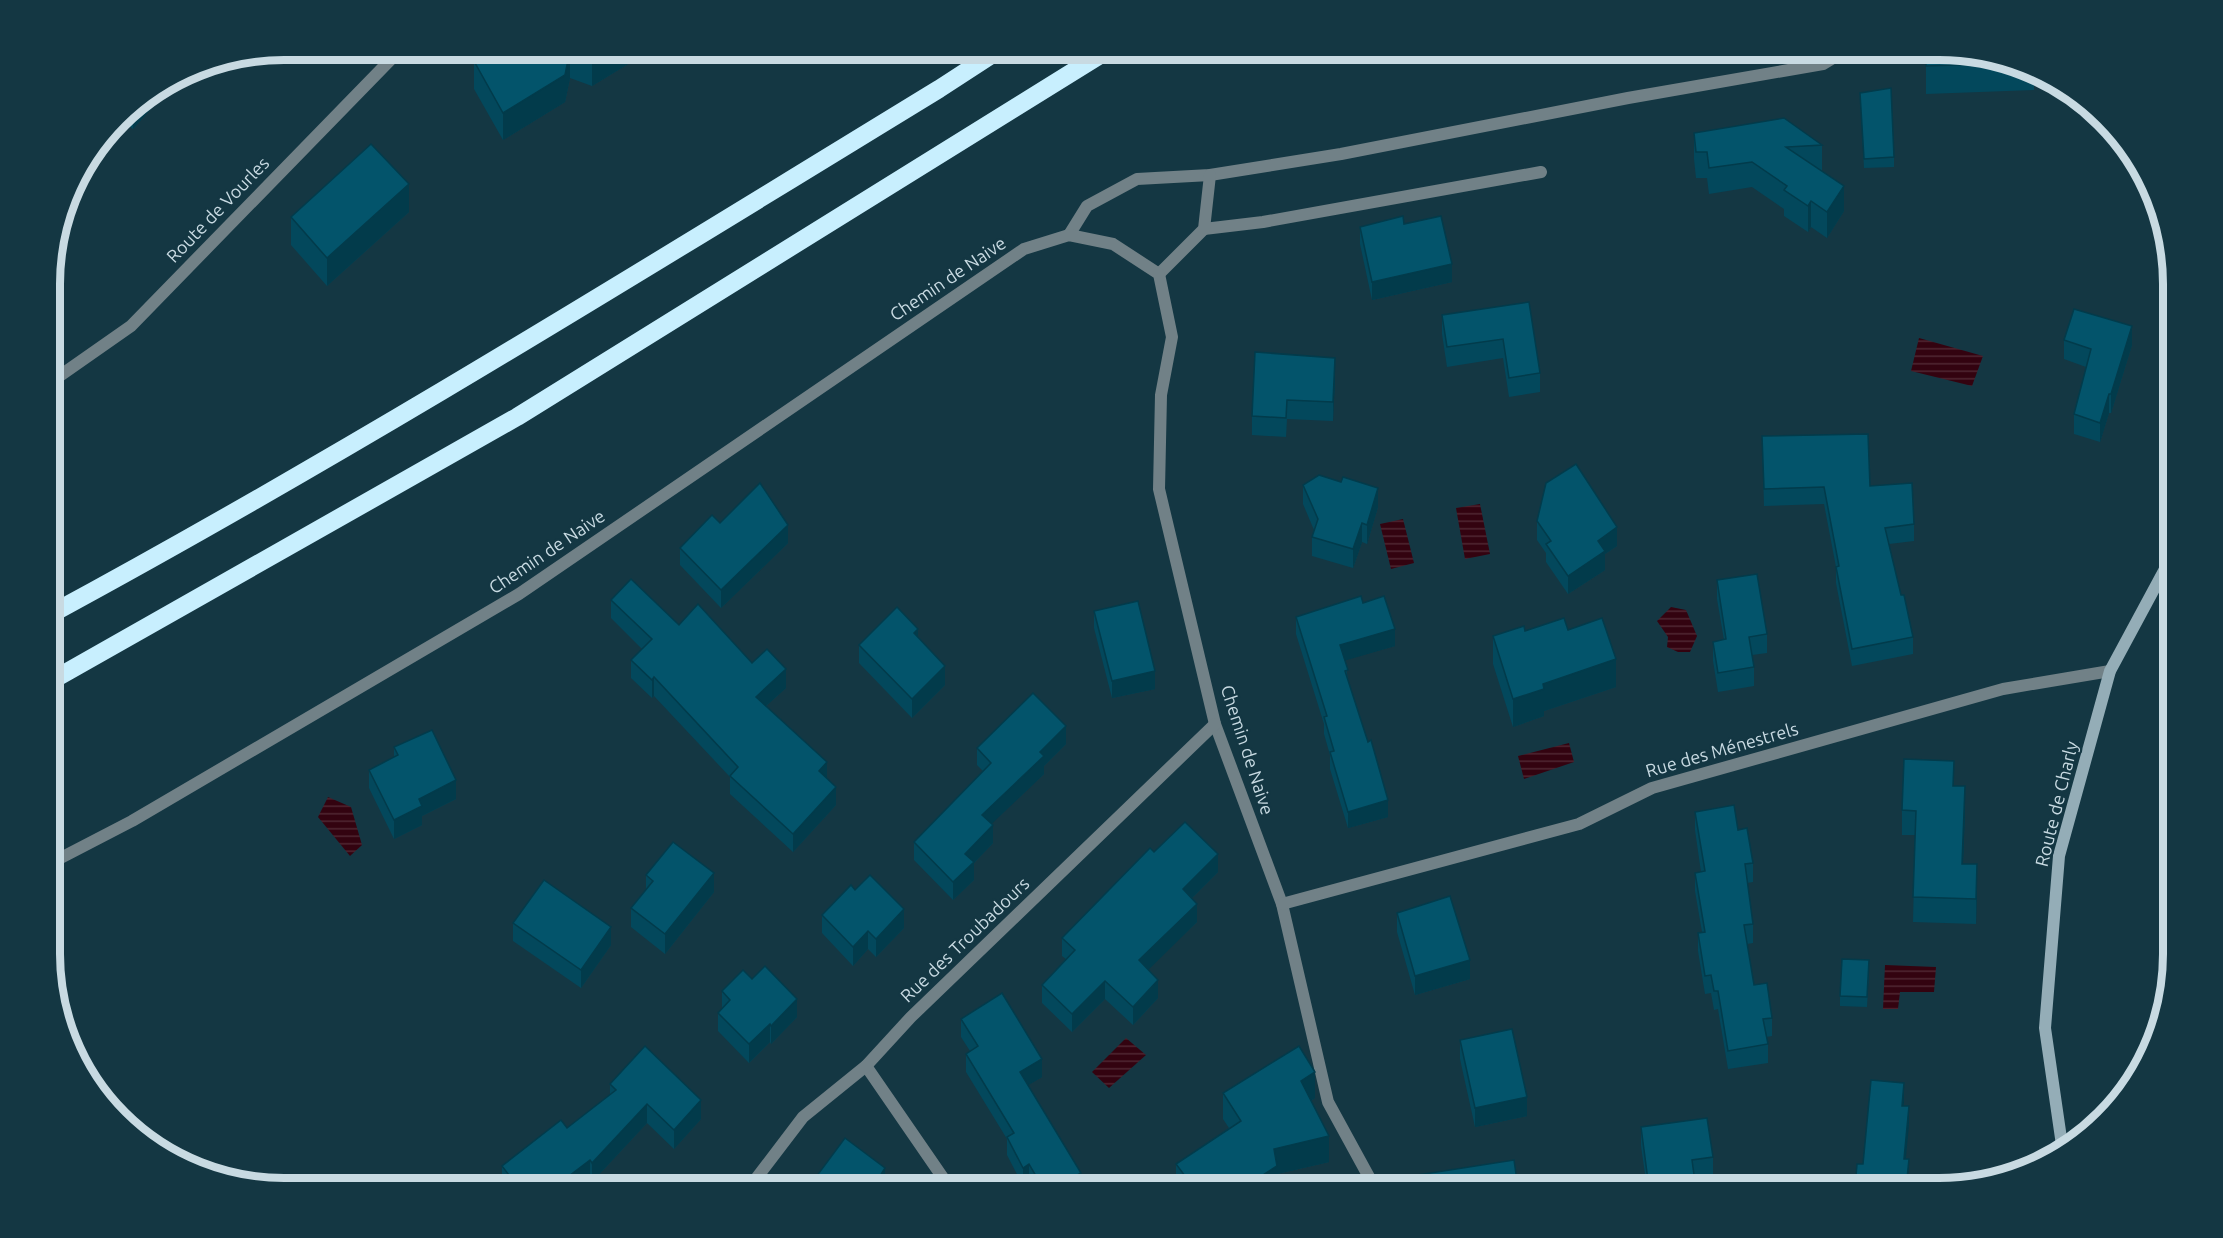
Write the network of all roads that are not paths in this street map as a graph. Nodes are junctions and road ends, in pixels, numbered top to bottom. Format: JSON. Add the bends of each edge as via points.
{"nodes":[{"id":1,"x":390,"y":60,"type":"edge"},
{"id":2,"x":983,"y":60,"type":"edge"},
{"id":3,"x":1092,"y":60,"type":"edge"},
{"id":4,"x":1829,"y":60,"type":"edge"},
{"id":5,"x":1541,"y":172,"type":"dead end"},
{"id":6,"x":1210,"y":175,"type":"junction"},
{"id":7,"x":1204,"y":229,"type":"junction"},
{"id":8,"x":1069,"y":235,"type":"junction"},
{"id":9,"x":1159,"y":274,"type":"junction"},
{"id":10,"x":60,"y":376,"type":"edge"},
{"id":11,"x":2163,"y":573,"type":"edge"},
{"id":12,"x":60,"y":609,"type":"edge"},
{"id":13,"x":2110,"y":671,"type":"junction"},
{"id":14,"x":60,"y":676,"type":"edge"},
{"id":15,"x":1215,"y":724,"type":"junction"},
{"id":16,"x":60,"y":858,"type":"edge"},
{"id":17,"x":1282,"y":904,"type":"junction"},
{"id":18,"x":866,"y":1065,"type":"junction"},
{"id":19,"x":2061,"y":1142,"type":"edge"},
{"id":20,"x":757,"y":1178,"type":"edge"},
{"id":21,"x":943,"y":1178,"type":"edge"},
{"id":22,"x":1370,"y":1178,"type":"edge"}],
"edges":[{"from":1,"to":10,"type":"street","name":"Route de Vourles","via":[[130,326]]},
{"from":2,"to":12,"type":"highway","via":[[460,382]]},
{"from":3,"to":14,"type":"highway","via":[[517,417]]},
{"from":4,"to":6,"type":"street","via":[[1341,154]]},
{"from":5,"to":7,"type":"street"},
{"from":6,"to":7,"type":"street"},
{"from":6,"to":8,"type":"street","via":[[1137,178],[1087,206]]},
{"from":7,"to":9,"type":"street"},
{"from":8,"to":9,"type":"street","name":"Chemin de Naive","via":[[1113,244]]},
{"from":8,"to":16,"type":"street","name":"Chemin de Naive","via":[[1024,249],[519,594],[142,815]]},
{"from":9,"to":15,"type":"street","name":"Chemin de Naive","via":[[1172,337],[1161,395],[1159,489]]},
{"from":11,"to":13,"type":"main road","name":"Route de Charly"},
{"from":13,"to":17,"type":"street","name":"Rue des Ménestrels","via":[[2003,689],[1674,781],[1580,824]]},
{"from":13,"to":19,"type":"main road","name":"Route de Charly","via":[[2059,856],[2045,1028]]},
{"from":15,"to":17,"type":"street","name":"Chemin de Naive"},
{"from":15,"to":18,"type":"street","name":"Rue des Troubadours"},
{"from":17,"to":22,"type":"street","name":"Chemin de Naive","via":[[1328,1102]]},
{"from":18,"to":20,"type":"street","name":"Rue des Troubadours","via":[[803,1117]]},
{"from":18,"to":21,"type":"street"}]}
